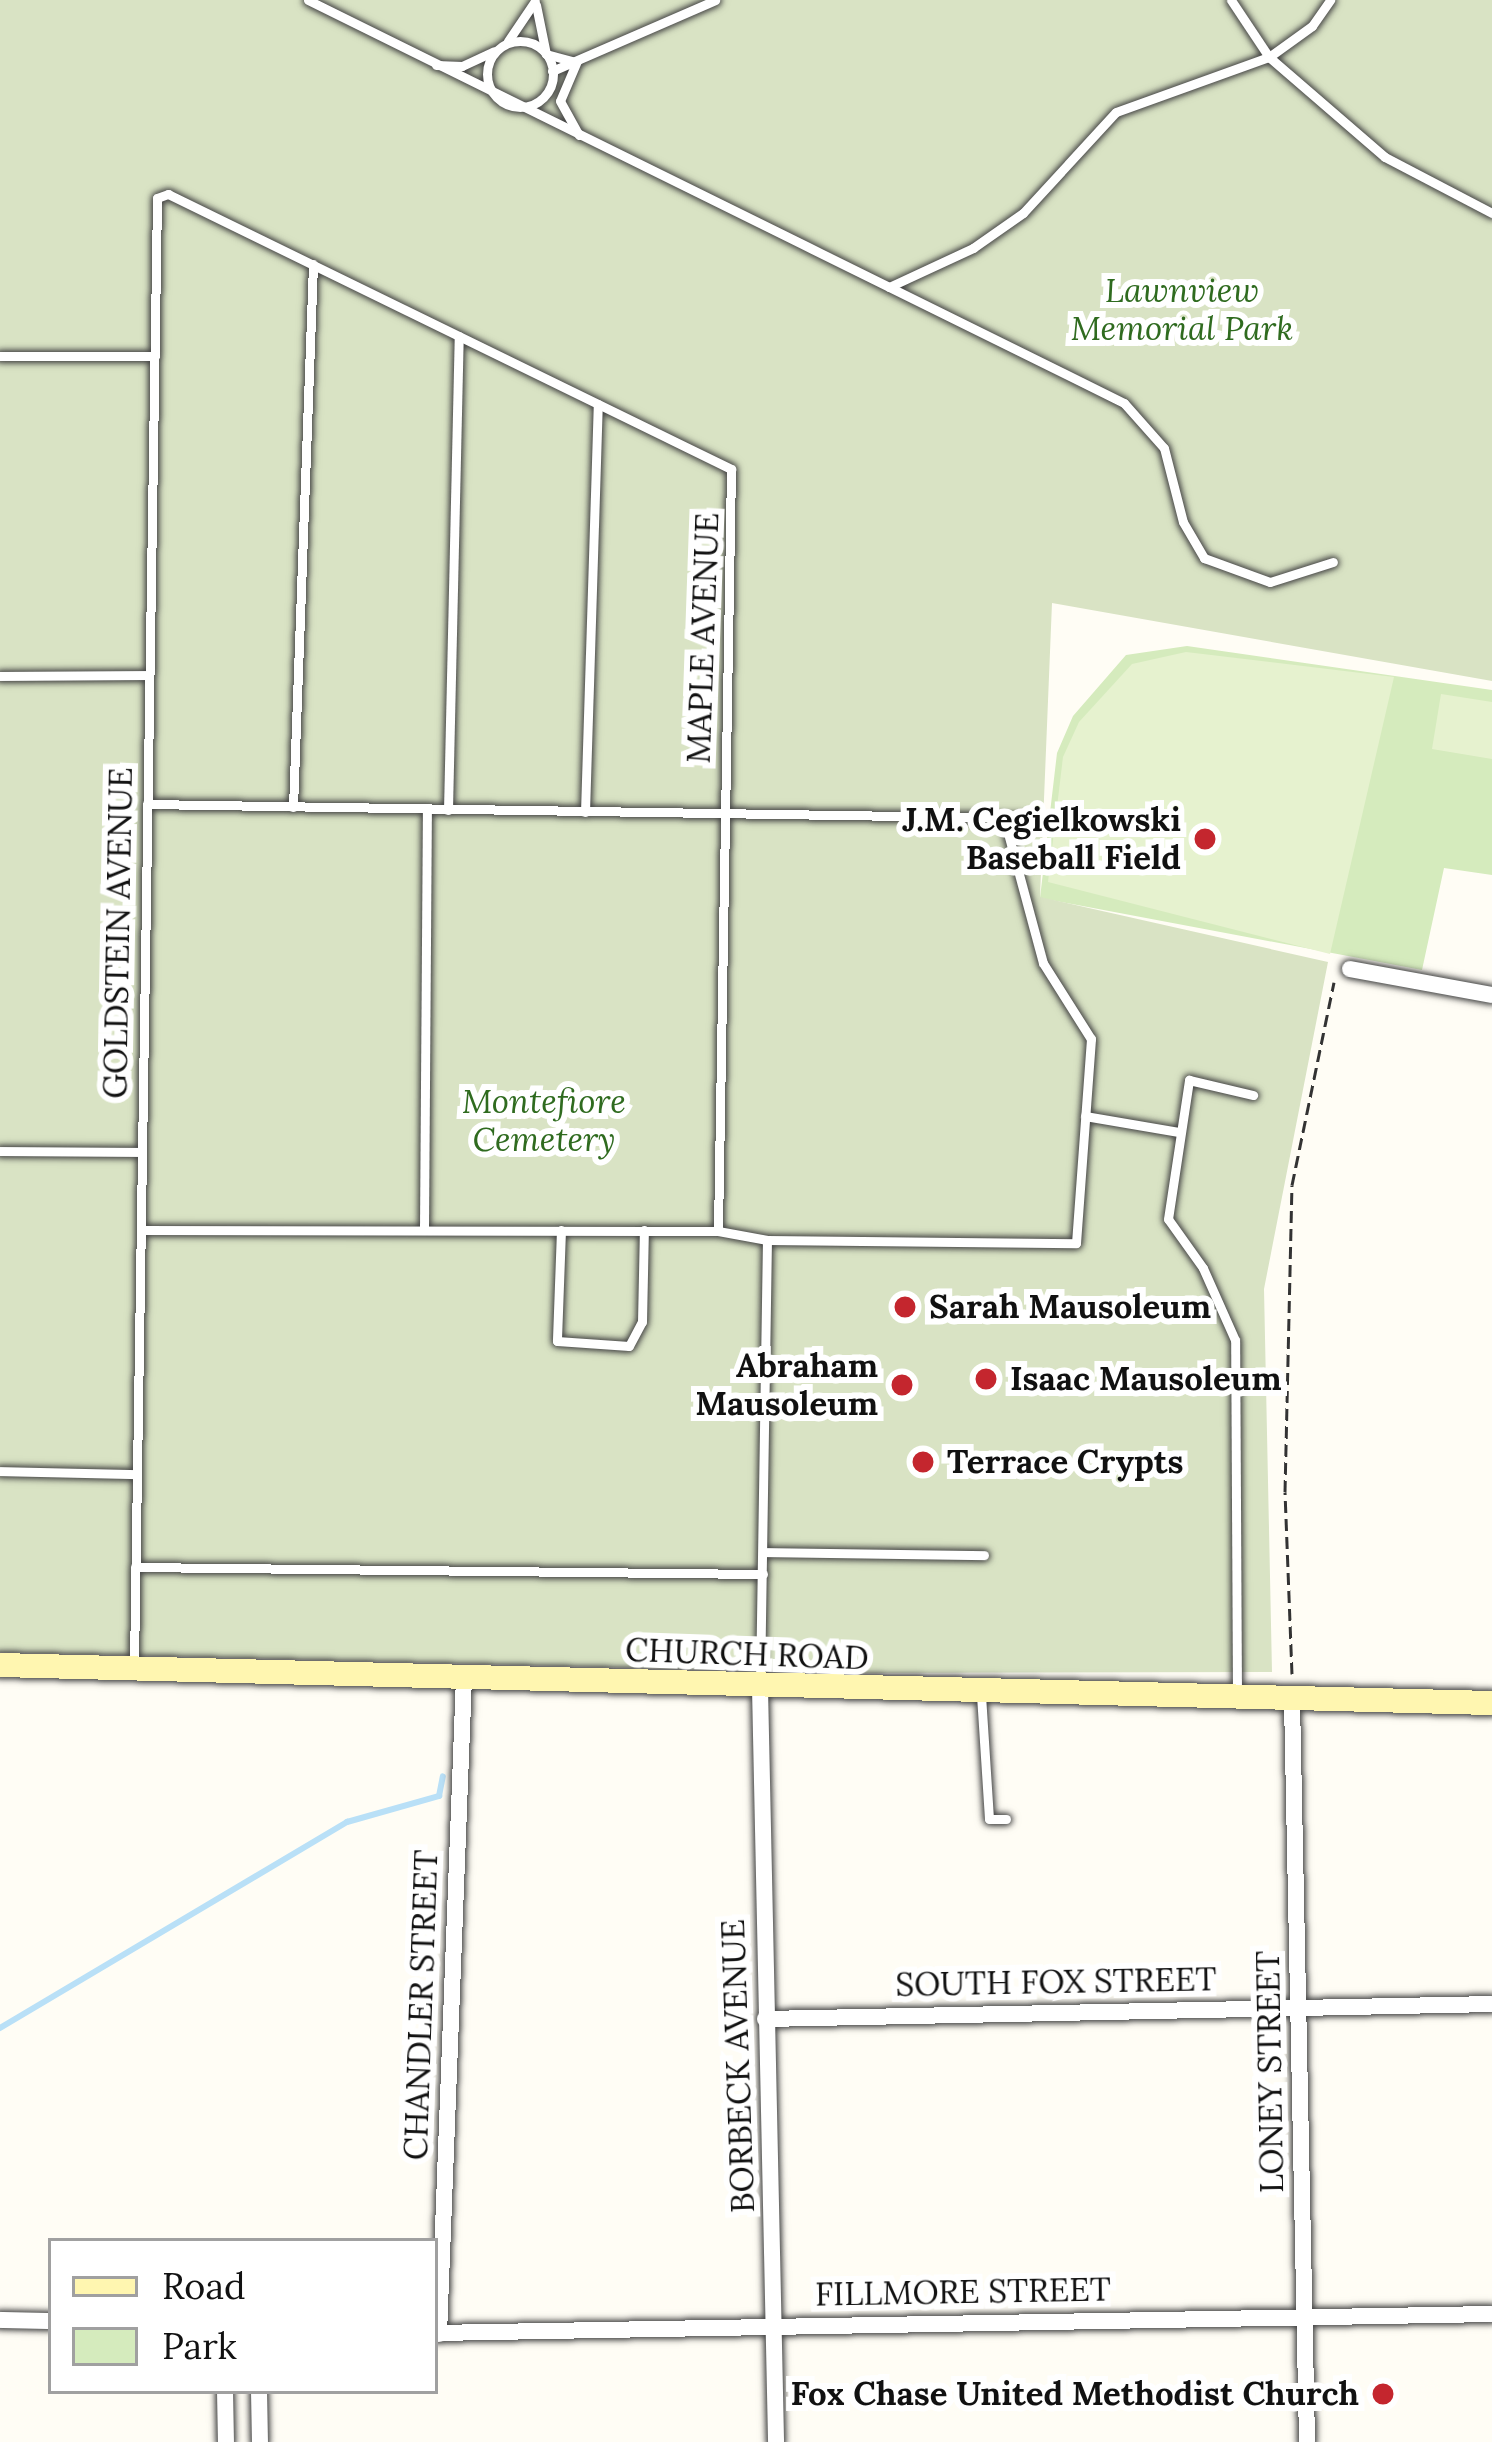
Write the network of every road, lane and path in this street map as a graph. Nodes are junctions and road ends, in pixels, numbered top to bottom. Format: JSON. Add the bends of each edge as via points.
{"nodes":[{"id":1,"x":308,"y":0,"type":"edge"},
{"id":2,"x":715,"y":0,"type":"edge"},
{"id":3,"x":1231,"y":0,"type":"edge"},
{"id":4,"x":1330,"y":0,"type":"edge"},
{"id":5,"x":535,"y":1,"type":"edge"},
{"id":6,"x":502,"y":46,"type":"junction"},
{"id":7,"x":546,"y":54,"type":"junction"},
{"id":8,"x":1269,"y":57,"type":"junction"},
{"id":9,"x":577,"y":61,"type":"junction"},
{"id":10,"x":431,"y":64,"type":"junction"},
{"id":11,"x":552,"y":71,"type":"junction"},
{"id":12,"x":502,"y":102,"type":"junction"},
{"id":13,"x":588,"y":143,"type":"junction"},
{"id":14,"x":157,"y":197,"type":"joint"},
{"id":15,"x":1492,"y":214,"type":"edge"},
{"id":16,"x":313,"y":264,"type":"junction"},
{"id":17,"x":889,"y":287,"type":"junction"},
{"id":18,"x":459,"y":336,"type":"junction"},
{"id":19,"x":0,"y":356,"type":"edge"},
{"id":20,"x":155,"y":356,"type":"junction"},
{"id":21,"x":598,"y":404,"type":"junction"},
{"id":22,"x":1333,"y":562,"type":"dead end"},
{"id":23,"x":148,"y":675,"type":"junction"},
{"id":24,"x":0,"y":676,"type":"edge"},
{"id":25,"x":146,"y":804,"type":"junction"},
{"id":26,"x":293,"y":807,"type":"junction"},
{"id":27,"x":427,"y":810,"type":"junction"},
{"id":28,"x":448,"y":810,"type":"junction"},
{"id":29,"x":585,"y":812,"type":"junction"},
{"id":30,"x":725,"y":813,"type":"junction"},
{"id":31,"x":1004,"y":818,"type":"junction"},
{"id":32,"x":1025,"y":818,"type":"dead end"},
{"id":33,"x":1350,"y":969,"type":"joint"},
{"id":34,"x":1492,"y":995,"type":"edge"},
{"id":35,"x":1253,"y":1095,"type":"dead end"},
{"id":36,"x":1085,"y":1116,"type":"junction"},
{"id":37,"x":1178,"y":1132,"type":"junction"},
{"id":38,"x":0,"y":1151,"type":"edge"},
{"id":39,"x":142,"y":1153,"type":"junction"},
{"id":40,"x":424,"y":1229,"type":"junction"},
{"id":41,"x":561,"y":1229,"type":"junction"},
{"id":42,"x":141,"y":1230,"type":"junction"},
{"id":43,"x":644,"y":1230,"type":"junction"},
{"id":44,"x":718,"y":1231,"type":"junction"},
{"id":45,"x":767,"y":1240,"type":"junction"},
{"id":46,"x":0,"y":1471,"type":"edge"},
{"id":47,"x":136,"y":1474,"type":"junction"},
{"id":48,"x":763,"y":1552,"type":"junction"},
{"id":49,"x":984,"y":1556,"type":"dead end"},
{"id":50,"x":135,"y":1568,"type":"junction"},
{"id":51,"x":763,"y":1574,"type":"junction"},
{"id":52,"x":0,"y":1665,"type":"edge"},
{"id":53,"x":134,"y":1669,"type":"junction"},
{"id":54,"x":464,"y":1678,"type":"junction"},
{"id":55,"x":760,"y":1688,"type":"junction"},
{"id":56,"x":981,"y":1695,"type":"junction"},
{"id":57,"x":1237,"y":1700,"type":"junction"},
{"id":58,"x":1292,"y":1700,"type":"junction"},
{"id":59,"x":1492,"y":1703,"type":"edge"},
{"id":60,"x":1006,"y":1819,"type":"dead end"},
{"id":61,"x":1492,"y":2004,"type":"edge"},
{"id":62,"x":1299,"y":2006,"type":"junction"},
{"id":63,"x":765,"y":2018,"type":"junction"},
{"id":64,"x":438,"y":2309,"type":"edge"},
{"id":65,"x":1492,"y":2314,"type":"edge"},
{"id":66,"x":1306,"y":2316,"type":"junction"},
{"id":67,"x":0,"y":2320,"type":"edge"},
{"id":68,"x":48,"y":2321,"type":"edge"},
{"id":69,"x":776,"y":2325,"type":"junction"},
{"id":70,"x":438,"y":2333,"type":"edge"},
{"id":71,"x":225,"y":2394,"type":"edge"},
{"id":72,"x":259,"y":2394,"type":"edge"},
{"id":73,"x":226,"y":2442,"type":"edge"},
{"id":74,"x":260,"y":2442,"type":"edge"},
{"id":75,"x":776,"y":2442,"type":"edge"},
{"id":76,"x":1307,"y":2442,"type":"edge"}],
"edges":[{"from":1,"to":10,"type":"lane"},
{"from":2,"to":9,"type":"lane"},
{"from":3,"to":8,"type":"lane"},
{"from":4,"to":8,"type":"lane","via":[[1312,26]]},
{"from":5,"to":6,"type":"lane"},
{"from":5,"to":7,"type":"lane"},
{"from":6,"to":7,"type":"lane","via":[[528,43]]},
{"from":6,"to":10,"type":"lane","via":[[462,66]]},
{"from":6,"to":12,"type":"lane","via":[[487,74]]},
{"from":7,"to":9,"type":"lane"},
{"from":7,"to":11,"type":"lane"},
{"from":8,"to":15,"type":"lane","via":[[1384,157]]},
{"from":8,"to":17,"type":"lane","via":[[1116,112],[1023,213],[974,248]]},
{"from":9,"to":11,"type":"lane"},
{"from":9,"to":13,"type":"lane","via":[[560,101],[569,127]]},
{"from":10,"to":12,"type":"lane"},
{"from":11,"to":12,"type":"lane","via":[[535,104]]},
{"from":12,"to":13,"type":"lane"},
{"from":13,"to":17,"type":"lane"},
{"from":14,"to":16,"type":"lane","name":"MAPLE AVENUE","via":[[168,194]]},
{"from":14,"to":20,"type":"lane","name":"GOLDSTEIN AVENUE"},
{"from":16,"to":18,"type":"lane","name":"MAPLE AVENUE"},
{"from":16,"to":26,"type":"lane"},
{"from":17,"to":22,"type":"lane","via":[[1147,421],[1204,558],[1270,582]]},
{"from":18,"to":21,"type":"lane","name":"MAPLE AVENUE"},
{"from":18,"to":28,"type":"lane"},
{"from":19,"to":20,"type":"lane"},
{"from":20,"to":23,"type":"lane","name":"GOLDSTEIN AVENUE"},
{"from":21,"to":29,"type":"lane"},
{"from":21,"to":30,"type":"lane","name":"MAPLE AVENUE","via":[[731,469],[735,480]]},
{"from":23,"to":24,"type":"lane"},
{"from":23,"to":25,"type":"lane","name":"GOLDSTEIN AVENUE"},
{"from":25,"to":26,"type":"lane"},
{"from":25,"to":39,"type":"lane","name":"GOLDSTEIN AVENUE"},
{"from":26,"to":27,"type":"lane"},
{"from":27,"to":28,"type":"lane"},
{"from":27,"to":40,"type":"lane"},
{"from":28,"to":29,"type":"lane"},
{"from":29,"to":30,"type":"lane"},
{"from":30,"to":31,"type":"lane"},
{"from":30,"to":44,"type":"lane","name":"MAPLE AVENUE"},
{"from":31,"to":32,"type":"lane"},
{"from":31,"to":36,"type":"lane","via":[[1043,963],[1091,1039]]},
{"from":33,"to":34,"type":"street"},
{"from":33,"to":58,"type":"path","via":[[1330,985],[1292,1186],[1285,1492]]},
{"from":35,"to":37,"type":"lane","via":[[1189,1080]]},
{"from":36,"to":37,"type":"lane"},
{"from":36,"to":45,"type":"lane","via":[[1076,1243]]},
{"from":37,"to":57,"type":"lane","via":[[1168,1219],[1203,1268],[1234,1340]]},
{"from":38,"to":39,"type":"lane"},
{"from":39,"to":42,"type":"lane","name":"GOLDSTEIN AVENUE"},
{"from":40,"to":41,"type":"lane"},
{"from":40,"to":42,"type":"lane"},
{"from":41,"to":43,"type":"lane"},
{"from":41,"to":43,"type":"lane","via":[[557,1341],[629,1346],[641,1322]]},
{"from":42,"to":47,"type":"lane","name":"GOLDSTEIN AVENUE"},
{"from":43,"to":44,"type":"lane"},
{"from":44,"to":45,"type":"lane"},
{"from":45,"to":48,"type":"lane"},
{"from":46,"to":47,"type":"lane"},
{"from":47,"to":50,"type":"lane","name":"GOLDSTEIN AVENUE"},
{"from":48,"to":49,"type":"lane"},
{"from":48,"to":51,"type":"lane"},
{"from":50,"to":51,"type":"lane"},
{"from":50,"to":53,"type":"lane","name":"GOLDSTEIN AVENUE"},
{"from":51,"to":55,"type":"lane"},
{"from":52,"to":53,"type":"street","name":"CHURCH ROAD"},
{"from":53,"to":54,"type":"street","name":"CHURCH ROAD"},
{"from":54,"to":55,"type":"street","name":"CHURCH ROAD"},
{"from":54,"to":64,"type":"street","name":"CHANDLER STREET"},
{"from":55,"to":56,"type":"street","name":"CHURCH ROAD"},
{"from":55,"to":63,"type":"street","name":"BORBECK AVENUE"},
{"from":56,"to":57,"type":"street","name":"CHURCH ROAD"},
{"from":56,"to":60,"type":"lane","via":[[989,1819]]},
{"from":57,"to":58,"type":"street","name":"CHURCH ROAD"},
{"from":58,"to":59,"type":"street","name":"CHURCH ROAD"},
{"from":58,"to":62,"type":"street","name":"LONEY STREET"},
{"from":61,"to":62,"type":"street","name":"SOUTH FOX STREET"},
{"from":62,"to":63,"type":"street","name":"SOUTH FOX STREET"},
{"from":62,"to":66,"type":"street","name":"LONEY STREET"},
{"from":63,"to":69,"type":"street","name":"BORBECK AVENUE"},
{"from":65,"to":66,"type":"street","name":"FILLMORE STREET"},
{"from":66,"to":69,"type":"street","name":"FILLMORE STREET"},
{"from":66,"to":76,"type":"street","name":"LONEY STREET"},
{"from":67,"to":68,"type":"street"},
{"from":69,"to":70,"type":"street","name":"FILLMORE STREET"},
{"from":69,"to":75,"type":"street","name":"BORBECK AVENUE"},
{"from":71,"to":73,"type":"street"},
{"from":72,"to":74,"type":"street"}]}
